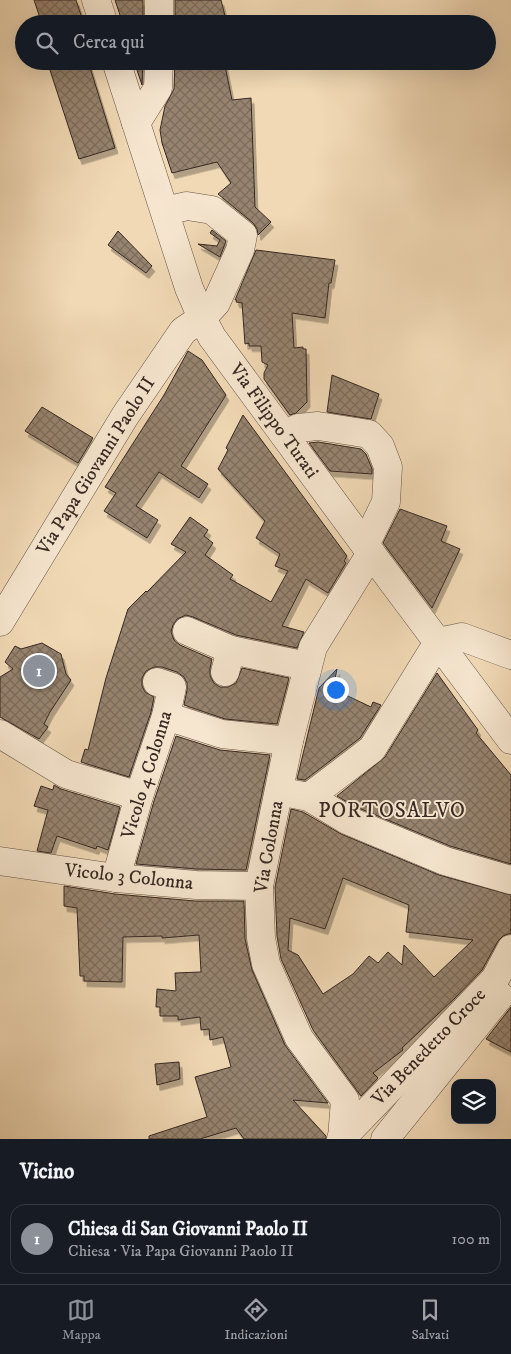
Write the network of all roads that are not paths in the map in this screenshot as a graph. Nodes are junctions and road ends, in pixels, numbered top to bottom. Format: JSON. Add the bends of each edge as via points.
{"nodes":[{"id":1,"x":96,"y":0,"type":"edge"},
{"id":2,"x":159,"y":0,"type":"edge"},
{"id":3,"x":101,"y":15,"type":"edge"},
{"id":4,"x":159,"y":15,"type":"edge"},
{"id":5,"x":119,"y":70,"type":"edge"},
{"id":6,"x":159,"y":70,"type":"edge"},
{"id":7,"x":136,"y":122,"type":"junction"},
{"id":8,"x":165,"y":211,"type":"junction"},
{"id":9,"x":202,"y":318,"type":"junction"},
{"id":10,"x":285,"y":436,"type":"junction"},
{"id":11,"x":368,"y":549,"type":"junction"},
{"id":12,"x":0,"y":622,"type":"edge"},
{"id":13,"x":187,"y":631,"type":"dead end"},
{"id":14,"x":438,"y":642,"type":"junction"},
{"id":15,"x":511,"y":656,"type":"edge"},
{"id":16,"x":307,"y":666,"type":"junction"},
{"id":17,"x":157,"y":682,"type":"dead end"},
{"id":18,"x":166,"y":716,"type":"junction"},
{"id":19,"x":0,"y":734,"type":"edge"},
{"id":20,"x":511,"y":740,"type":"edge"},
{"id":21,"x":289,"y":742,"type":"junction"},
{"id":22,"x":279,"y":792,"type":"junction"},
{"id":23,"x":139,"y":796,"type":"junction"},
{"id":24,"x":309,"y":797,"type":"junction"},
{"id":25,"x":0,"y":861,"type":"edge"},
{"id":26,"x":116,"y":878,"type":"junction"},
{"id":27,"x":511,"y":880,"type":"edge"},
{"id":28,"x":259,"y":886,"type":"junction"},
{"id":29,"x":511,"y":949,"type":"edge"},
{"id":30,"x":511,"y":978,"type":"edge"},
{"id":31,"x":341,"y":1138,"type":"edge"},
{"id":32,"x":385,"y":1139,"type":"edge"}],
"edges":[{"from":1,"to":3,"type":"street"},
{"from":2,"to":4,"type":"street"},
{"from":5,"to":7,"type":"street","name":"Via Filippo Turati"},
{"from":6,"to":7,"type":"street","via":[[158,88]]},
{"from":7,"to":8,"type":"street","name":"Via Filippo Turati"},
{"from":8,"to":9,"type":"street","name":"Via Filippo Turati"},
{"from":8,"to":9,"type":"street","name":"Via Papa Giovanni Paolo II","via":[[187,206],[212,210],[243,235],[240,250],[216,303]]},
{"from":9,"to":10,"type":"street","name":"Via Filippo Turati","via":[[212,337]]},
{"from":9,"to":12,"type":"street","name":"Via Papa Giovanni Paolo II","via":[[182,331],[125,416]]},
{"from":10,"to":11,"type":"street","name":"Via Filippo Turati"},
{"from":10,"to":11,"type":"street","name":"Via Colonna","via":[[298,428],[318,426],[369,434],[380,446],[388,467],[386,502]]},
{"from":11,"to":14,"type":"street","name":"Via Filippo Turati"},
{"from":11,"to":16,"type":"street","name":"Via Colonna","via":[[313,647]]},
{"from":13,"to":16,"type":"street","via":[[228,661]]},
{"from":14,"to":15,"type":"street","via":[[462,637]]},
{"from":14,"to":20,"type":"street","name":"Via Filippo Turati"},
{"from":14,"to":24,"type":"street","via":[[372,748]]},
{"from":16,"to":21,"type":"street","name":"Via Colonna"},
{"from":17,"to":18,"type":"street","name":"Vicolo 4 Colonna","via":[[172,687]]},
{"from":18,"to":21,"type":"street","via":[[222,734]]},
{"from":18,"to":23,"type":"street","name":"Vicolo 4 Colonna"},
{"from":19,"to":23,"type":"street","via":[[66,774]]},
{"from":21,"to":22,"type":"street","name":"Via Colonna"},
{"from":22,"to":24,"type":"street"},
{"from":22,"to":28,"type":"street","name":"Via Colonna"},
{"from":23,"to":26,"type":"street","name":"Vicolo 4 Colonna"},
{"from":24,"to":27,"type":"street","via":[[346,820],[436,858]]},
{"from":25,"to":26,"type":"street","name":"Vicolo 3 Colonna"},
{"from":26,"to":28,"type":"street","name":"Vicolo 3 Colonna","via":[[196,885]]},
{"from":28,"to":31,"type":"street","name":"Via Colonna","via":[[261,938],[266,964],[299,1038],[345,1100]]},
{"from":29,"to":31,"type":"street","name":"Via Benedetto Croce","via":[[495,979]]},
{"from":30,"to":32,"type":"street"}]}
